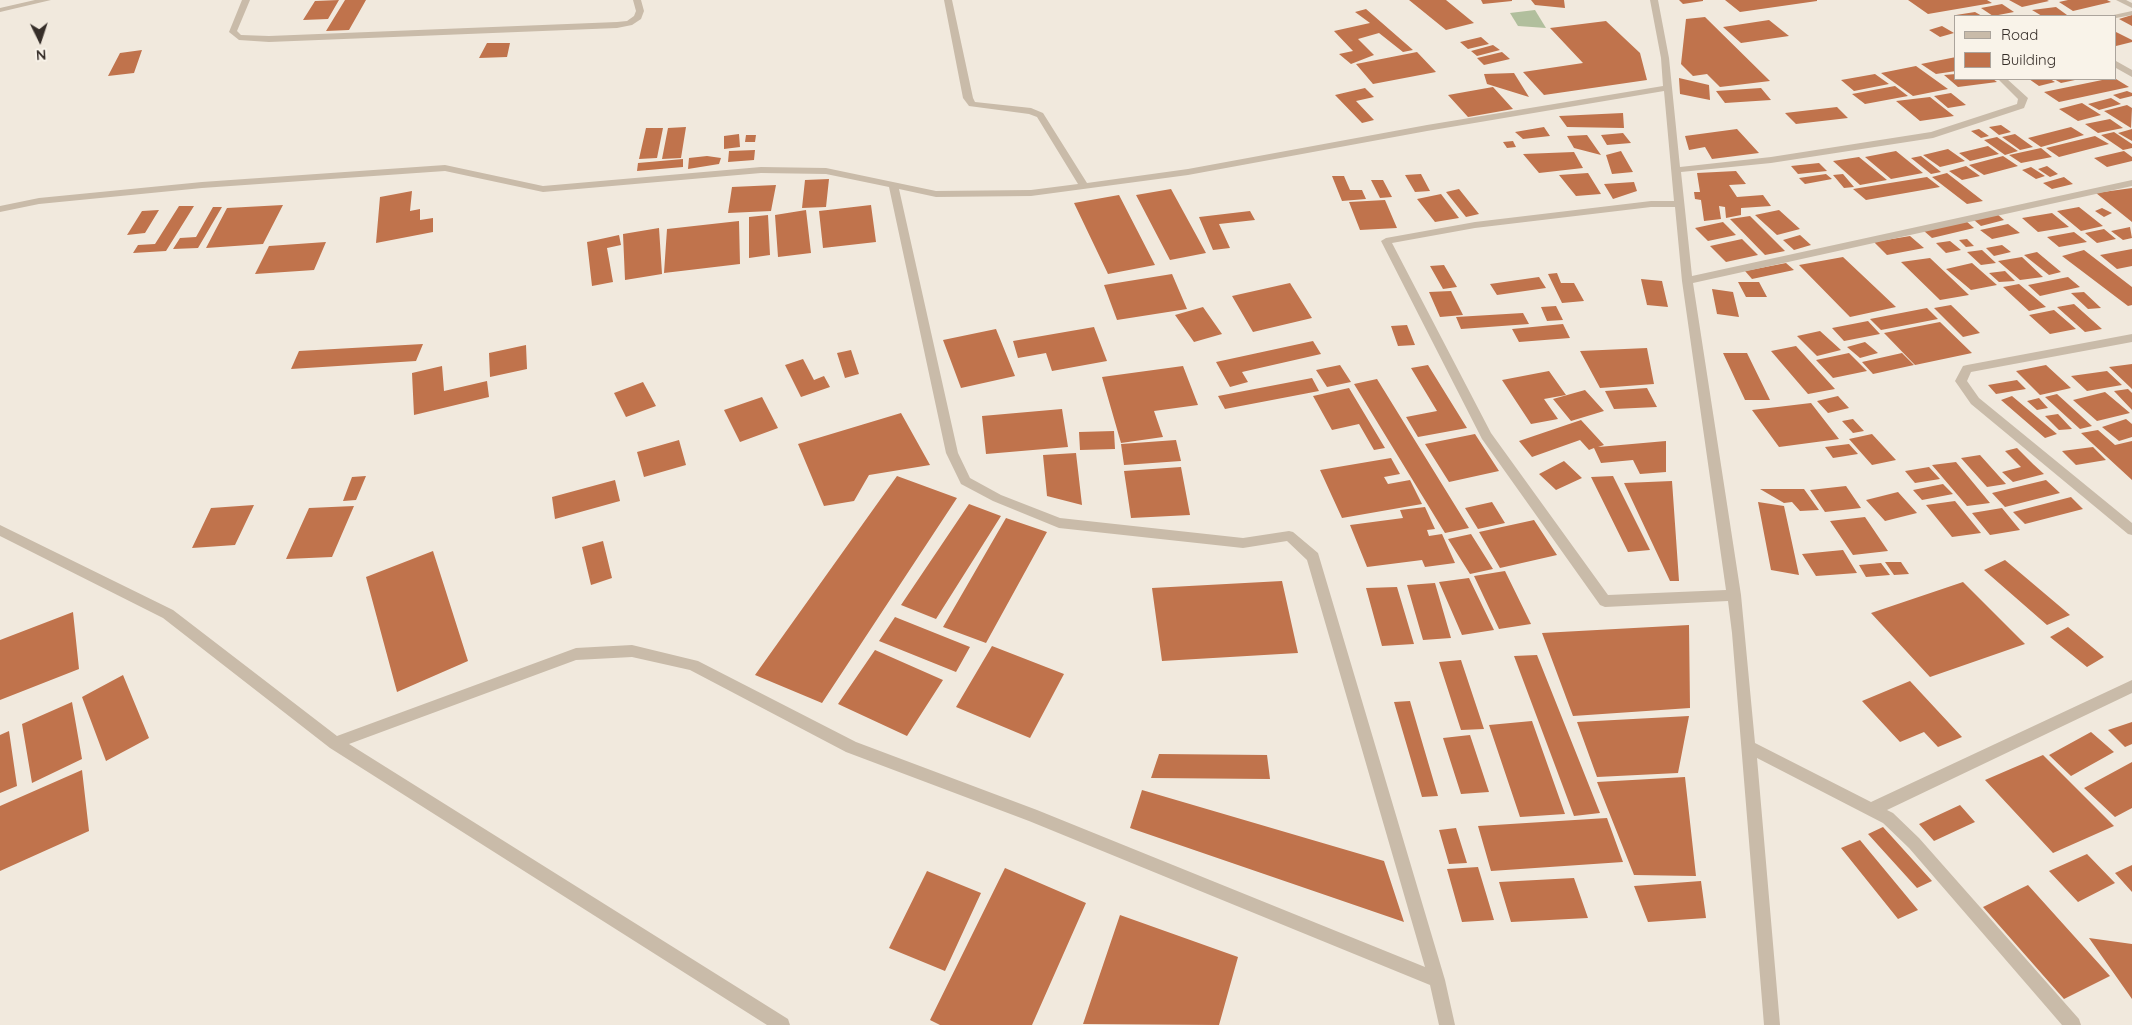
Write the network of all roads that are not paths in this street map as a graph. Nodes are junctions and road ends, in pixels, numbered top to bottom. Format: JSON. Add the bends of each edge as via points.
{"nodes":[{"id":1,"x":47,"y":0,"type":"edge"},
{"id":2,"x":246,"y":0,"type":"edge"},
{"id":3,"x":636,"y":0,"type":"edge"},
{"id":4,"x":948,"y":0,"type":"edge"},
{"id":5,"x":1654,"y":0,"type":"edge"},
{"id":6,"x":2120,"y":0,"type":"edge"},
{"id":7,"x":2132,"y":6,"type":"edge"},
{"id":8,"x":0,"y":10,"type":"edge"},
{"id":9,"x":2132,"y":13,"type":"edge"},
{"id":10,"x":2117,"y":16,"type":"edge"},
{"id":11,"x":2117,"y":65,"type":"edge"},
{"id":12,"x":2132,"y":74,"type":"edge"},
{"id":13,"x":2003,"y":80,"type":"edge"},
{"id":14,"x":1668,"y":88,"type":"junction"},
{"id":15,"x":1675,"y":170,"type":"junction"},
{"id":16,"x":2132,"y":183,"type":"edge"},
{"id":17,"x":894,"y":184,"type":"junction"},
{"id":18,"x":1084,"y":186,"type":"junction"},
{"id":19,"x":1678,"y":204,"type":"junction"},
{"id":20,"x":0,"y":209,"type":"edge"},
{"id":21,"x":1687,"y":281,"type":"junction"},
{"id":22,"x":2132,"y":338,"type":"edge"},
{"id":23,"x":2131,"y":528,"type":"edge"},
{"id":24,"x":0,"y":530,"type":"edge"},
{"id":25,"x":1734,"y":595,"type":"junction"},
{"id":26,"x":2132,"y":686,"type":"edge"},
{"id":27,"x":335,"y":743,"type":"junction"},
{"id":28,"x":1748,"y":746,"type":"junction"},
{"id":29,"x":1872,"y":809,"type":"junction"},
{"id":30,"x":1437,"y":980,"type":"junction"},
{"id":31,"x":782,"y":1025,"type":"edge"},
{"id":32,"x":1447,"y":1025,"type":"edge"},
{"id":33,"x":1772,"y":1025,"type":"edge"},
{"id":34,"x":2073,"y":1025,"type":"edge"}],
"edges":[{"from":1,"to":8,"type":"street"},
{"from":2,"to":3,"type":"street","via":[[233,32],[239,37],[269,39],[617,25],[638,17],[640,11]]},
{"from":4,"to":18,"type":"street","via":[[968,98],[972,104],[1040,114]]},
{"from":5,"to":14,"type":"street"},
{"from":6,"to":7,"type":"street"},
{"from":9,"to":10,"type":"street"},
{"from":11,"to":12,"type":"street"},
{"from":13,"to":15,"type":"street","via":[[2023,98],[2021,106],[1933,135],[1771,160]]},
{"from":14,"to":15,"type":"street"},
{"from":14,"to":18,"type":"street","via":[[1188,172]]},
{"from":15,"to":19,"type":"street"},
{"from":16,"to":21,"type":"street"},
{"from":17,"to":18,"type":"street","via":[[936,194],[1032,193]]},
{"from":17,"to":20,"type":"street","via":[[826,171],[761,170],[543,188],[445,168],[202,184],[39,201]]},
{"from":17,"to":30,"type":"street","via":[[952,453],[964,481],[1059,523],[1243,543],[1289,536],[1313,557]]},
{"from":19,"to":21,"type":"street"},
{"from":19,"to":25,"type":"street","via":[[1651,204],[1475,225],[1386,241],[1486,436],[1606,601]]},
{"from":21,"to":25,"type":"street"},
{"from":22,"to":23,"type":"street","via":[[1967,369],[1961,381],[1975,401]]},
{"from":24,"to":27,"type":"street","via":[[168,614]]},
{"from":25,"to":28,"type":"street"},
{"from":26,"to":29,"type":"street"},
{"from":27,"to":30,"type":"street","via":[[576,654],[632,651],[693,665],[851,747],[1032,815]]},
{"from":27,"to":31,"type":"street"},
{"from":28,"to":29,"type":"street"},
{"from":28,"to":33,"type":"street"},
{"from":29,"to":34,"type":"street","via":[[1888,818],[1914,843]]},
{"from":30,"to":32,"type":"street"}]}
